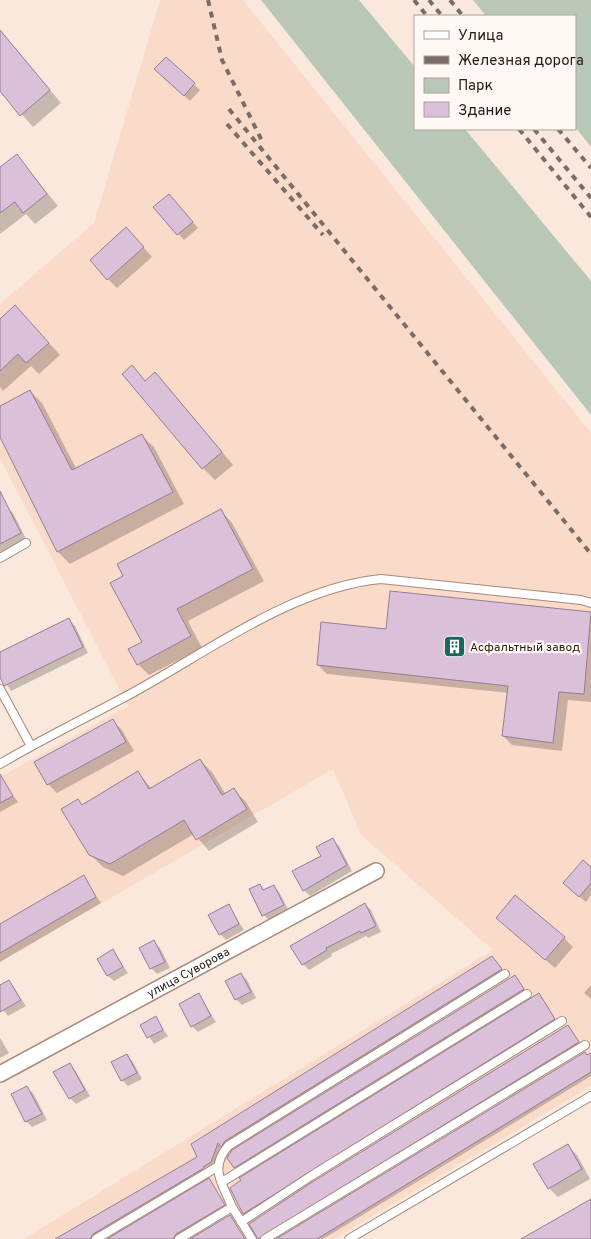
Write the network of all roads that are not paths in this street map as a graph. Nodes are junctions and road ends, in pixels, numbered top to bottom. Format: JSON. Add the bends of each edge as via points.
{"nodes":[{"id":1,"x":26,"y":543,"type":"dead end"},
{"id":2,"x":0,"y":558,"type":"edge"},
{"id":3,"x":591,"y":603,"type":"edge"},
{"id":4,"x":0,"y":689,"type":"edge"},
{"id":5,"x":30,"y":746,"type":"junction"},
{"id":6,"x":0,"y":764,"type":"edge"},
{"id":7,"x":376,"y":871,"type":"dead end"},
{"id":8,"x":505,"y":974,"type":"dead end"},
{"id":9,"x":527,"y":994,"type":"dead end"},
{"id":10,"x":562,"y":1021,"type":"dead end"},
{"id":11,"x":585,"y":1045,"type":"dead end"},
{"id":12,"x":0,"y":1074,"type":"edge"},
{"id":13,"x":591,"y":1096,"type":"edge"},
{"id":14,"x":217,"y":1167,"type":"junction"},
{"id":15,"x":222,"y":1182,"type":"junction"},
{"id":16,"x":232,"y":1207,"type":"junction"},
{"id":17,"x":241,"y":1222,"type":"junction"},
{"id":18,"x":96,"y":1239,"type":"edge"},
{"id":19,"x":179,"y":1239,"type":"edge"},
{"id":20,"x":252,"y":1239,"type":"edge"},
{"id":21,"x":265,"y":1239,"type":"edge"},
{"id":22,"x":349,"y":1239,"type":"edge"}],
"edges":[{"from":1,"to":2,"type":"lane"},
{"from":3,"to":5,"type":"lane","via":[[391,580],[364,581],[277,612],[135,692]]},
{"from":4,"to":5,"type":"lane"},
{"from":5,"to":6,"type":"lane"},
{"from":7,"to":12,"type":"street","name":"улица Суворова"},
{"from":8,"to":14,"type":"lane","via":[[228,1146],[220,1155]]},
{"from":9,"to":15,"type":"lane"},
{"from":10,"to":17,"type":"lane"},
{"from":11,"to":21,"type":"lane"},
{"from":13,"to":22,"type":"lane"},
{"from":14,"to":15,"type":"lane"},
{"from":14,"to":18,"type":"lane"},
{"from":15,"to":16,"type":"lane"},
{"from":16,"to":17,"type":"lane"},
{"from":16,"to":19,"type":"lane"},
{"from":17,"to":20,"type":"lane"}]}
